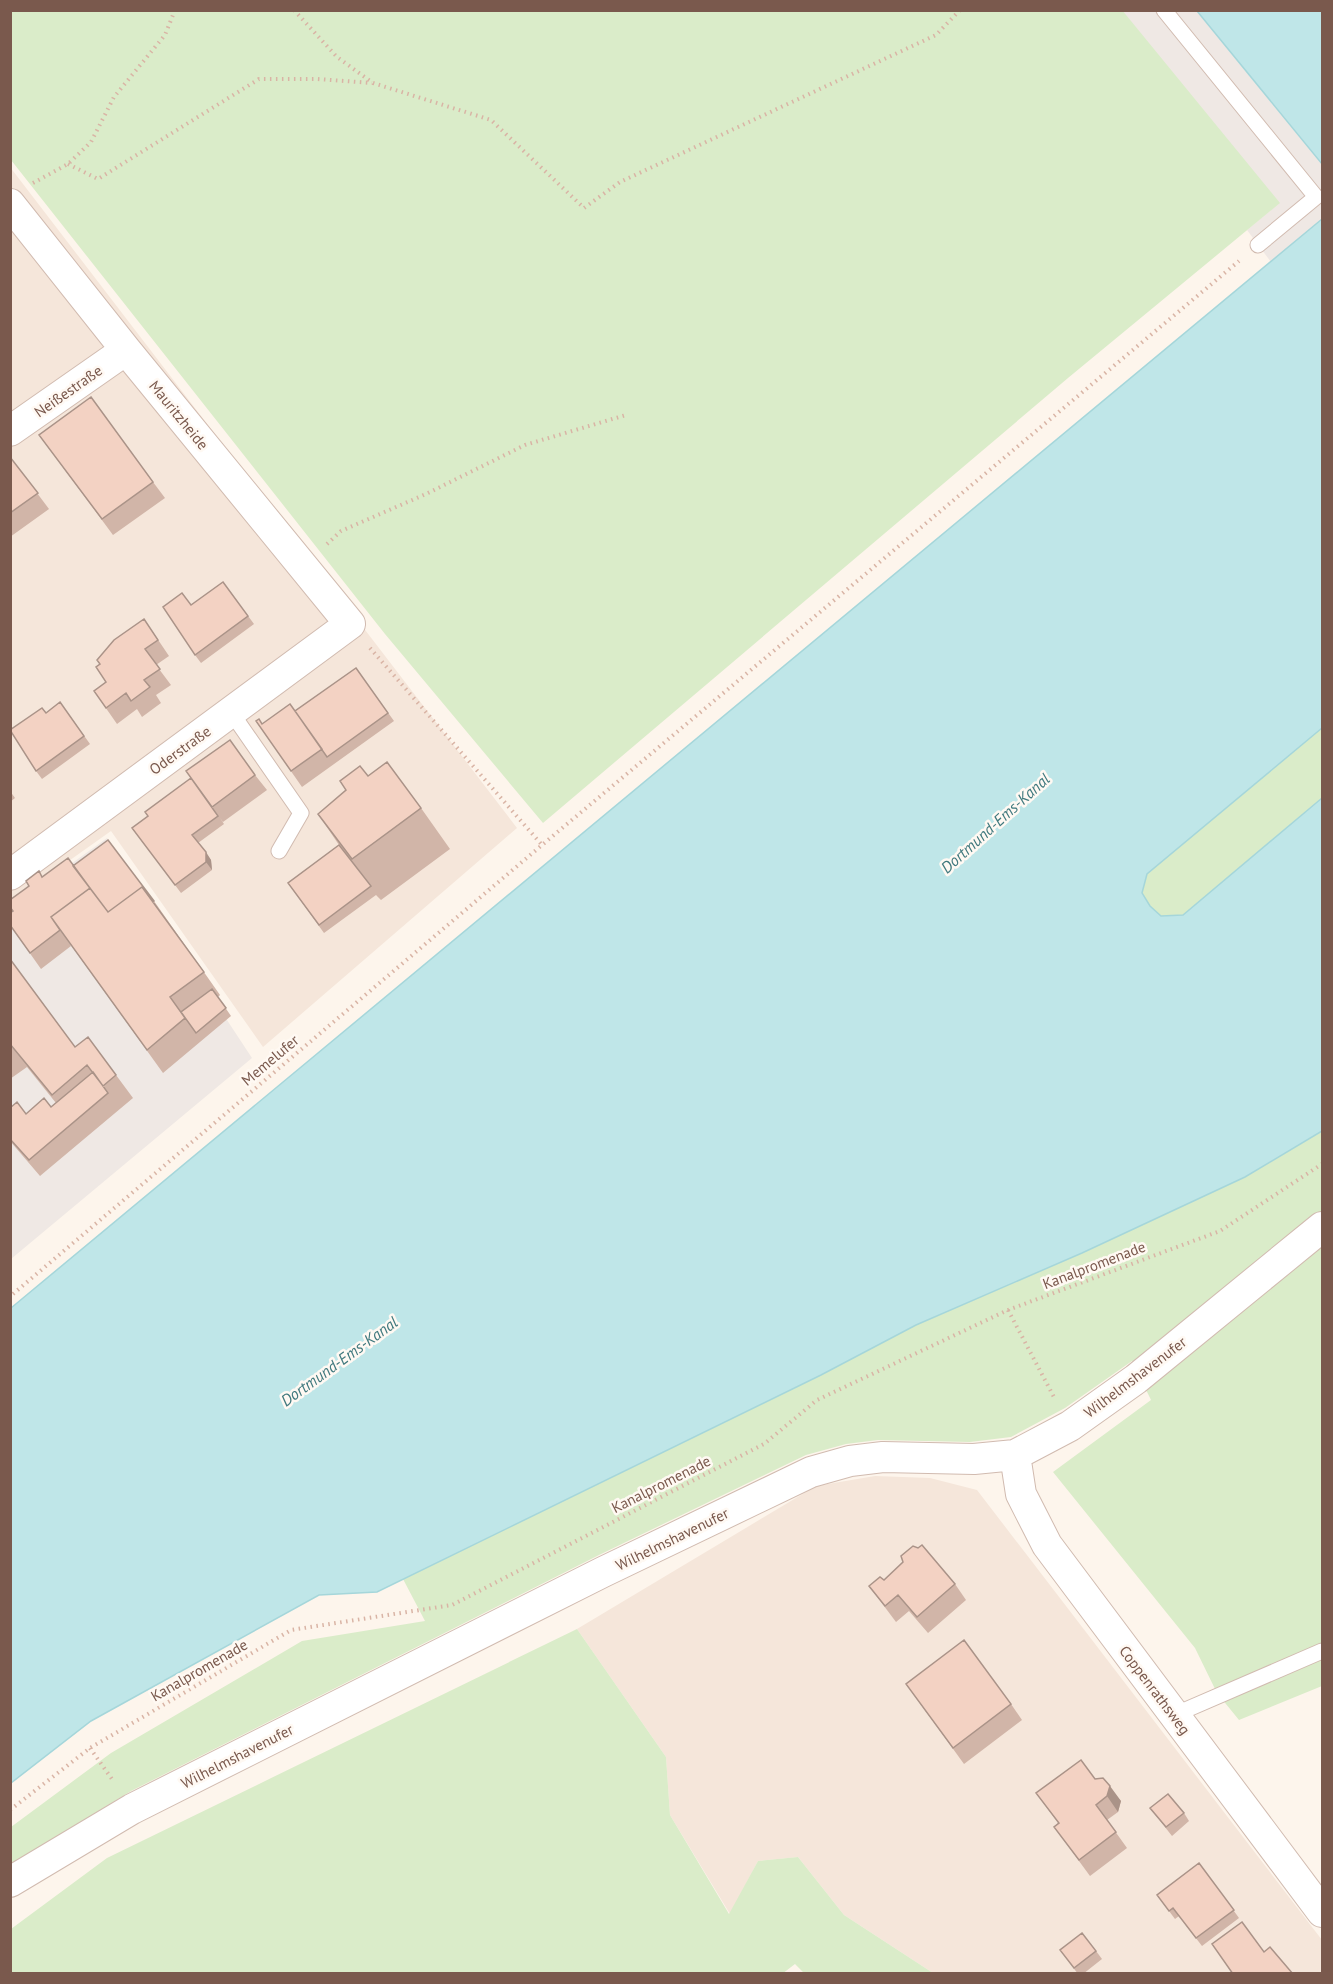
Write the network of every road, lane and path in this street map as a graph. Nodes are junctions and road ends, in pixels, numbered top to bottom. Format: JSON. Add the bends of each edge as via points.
{"nodes":[{"id":1,"x":175,"y":10,"type":"edge"},
{"id":2,"x":294,"y":10,"type":"edge"},
{"id":3,"x":960,"y":10,"type":"edge"},
{"id":4,"x":1164,"y":10,"type":"edge"},
{"id":5,"x":373,"y":83,"type":"junction"},
{"id":6,"x":68,"y":164,"type":"junction"},
{"id":7,"x":18,"y":196,"type":"edge"},
{"id":8,"x":1258,"y":245,"type":"joint"},
{"id":9,"x":126,"y":350,"type":"junction"},
{"id":10,"x":626,"y":415,"type":"dead end"},
{"id":11,"x":10,"y":431,"type":"edge"},
{"id":12,"x":302,"y":567,"type":"junction"},
{"id":13,"x":350,"y":624,"type":"junction"},
{"id":14,"x":231,"y":712,"type":"junction"},
{"id":15,"x":542,"y":845,"type":"junction"},
{"id":16,"x":279,"y":851,"type":"dead end"},
{"id":17,"x":10,"y":875,"type":"edge"},
{"id":18,"x":1323,"y":1164,"type":"edge"},
{"id":19,"x":1323,"y":1227,"type":"edge"},
{"id":20,"x":13,"y":1294,"type":"dead end"},
{"id":21,"x":1008,"y":1310,"type":"junction"},
{"id":22,"x":1070,"y":1426,"type":"junction"},
{"id":23,"x":1015,"y":1455,"type":"junction"},
{"id":24,"x":1323,"y":1652,"type":"edge"},
{"id":25,"x":1173,"y":1715,"type":"junction"},
{"id":26,"x":90,"y":1748,"type":"junction"},
{"id":27,"x":132,"y":1809,"type":"junction"},
{"id":28,"x":10,"y":1810,"type":"edge"},
{"id":29,"x":10,"y":1882,"type":"edge"},
{"id":30,"x":1323,"y":1912,"type":"edge"}],
"edges":[{"from":1,"to":6,"type":"path","via":[[165,35],[114,97],[92,142]]},
{"from":2,"to":5,"type":"path","via":[[337,57]]},
{"from":3,"to":5,"type":"path","via":[[936,35],[620,182],[584,208],[490,120]]},
{"from":4,"to":8,"type":"lane","via":[[1316,197]]},
{"from":5,"to":6,"type":"path","via":[[259,79],[98,179]]},
{"from":6,"to":7,"type":"path","via":[[42,177]]},
{"from":7,"to":9,"type":"street","name":"Mauritzheide"},
{"from":8,"to":15,"type":"path","name":"Memelufer"},
{"from":9,"to":11,"type":"street","name":"Neißestraße"},
{"from":9,"to":12,"type":"street","name":"Mauritzheide"},
{"from":10,"to":12,"type":"path","via":[[525,445],[367,518],[340,531]]},
{"from":12,"to":13,"type":"street","name":"Mauritzheide"},
{"from":13,"to":14,"type":"street","name":"Oderstraße"},
{"from":13,"to":15,"type":"path"},
{"from":14,"to":16,"type":"lane","via":[[301,813]]},
{"from":14,"to":17,"type":"street","name":"Oderstraße"},
{"from":15,"to":20,"type":"path","name":"Memelufer"},
{"from":18,"to":21,"type":"path","name":"Kanalpromenade","via":[[1220,1231]]},
{"from":19,"to":22,"type":"street","name":"Wilhelmshavenufer","via":[[1136,1379]]},
{"from":21,"to":22,"type":"path"},
{"from":21,"to":26,"type":"path","name":"Kanalpromenade","via":[[817,1400],[764,1444],[452,1605],[291,1630]]},
{"from":22,"to":23,"type":"street","name":"Wilhelmshavenufer"},
{"from":23,"to":25,"type":"street","name":"Coppenrathsweg","via":[[1021,1494],[1047,1545]]},
{"from":23,"to":27,"type":"street","name":"Wilhelmshavenufer","via":[[974,1459],[883,1457],[811,1472]]},
{"from":24,"to":25,"type":"lane"},
{"from":25,"to":30,"type":"street","name":"Coppenrathsweg"},
{"from":26,"to":27,"type":"path"},
{"from":26,"to":28,"type":"path","name":"Kanalpromenade"},
{"from":27,"to":29,"type":"street","name":"Wilhelmshavenufer"}]}
